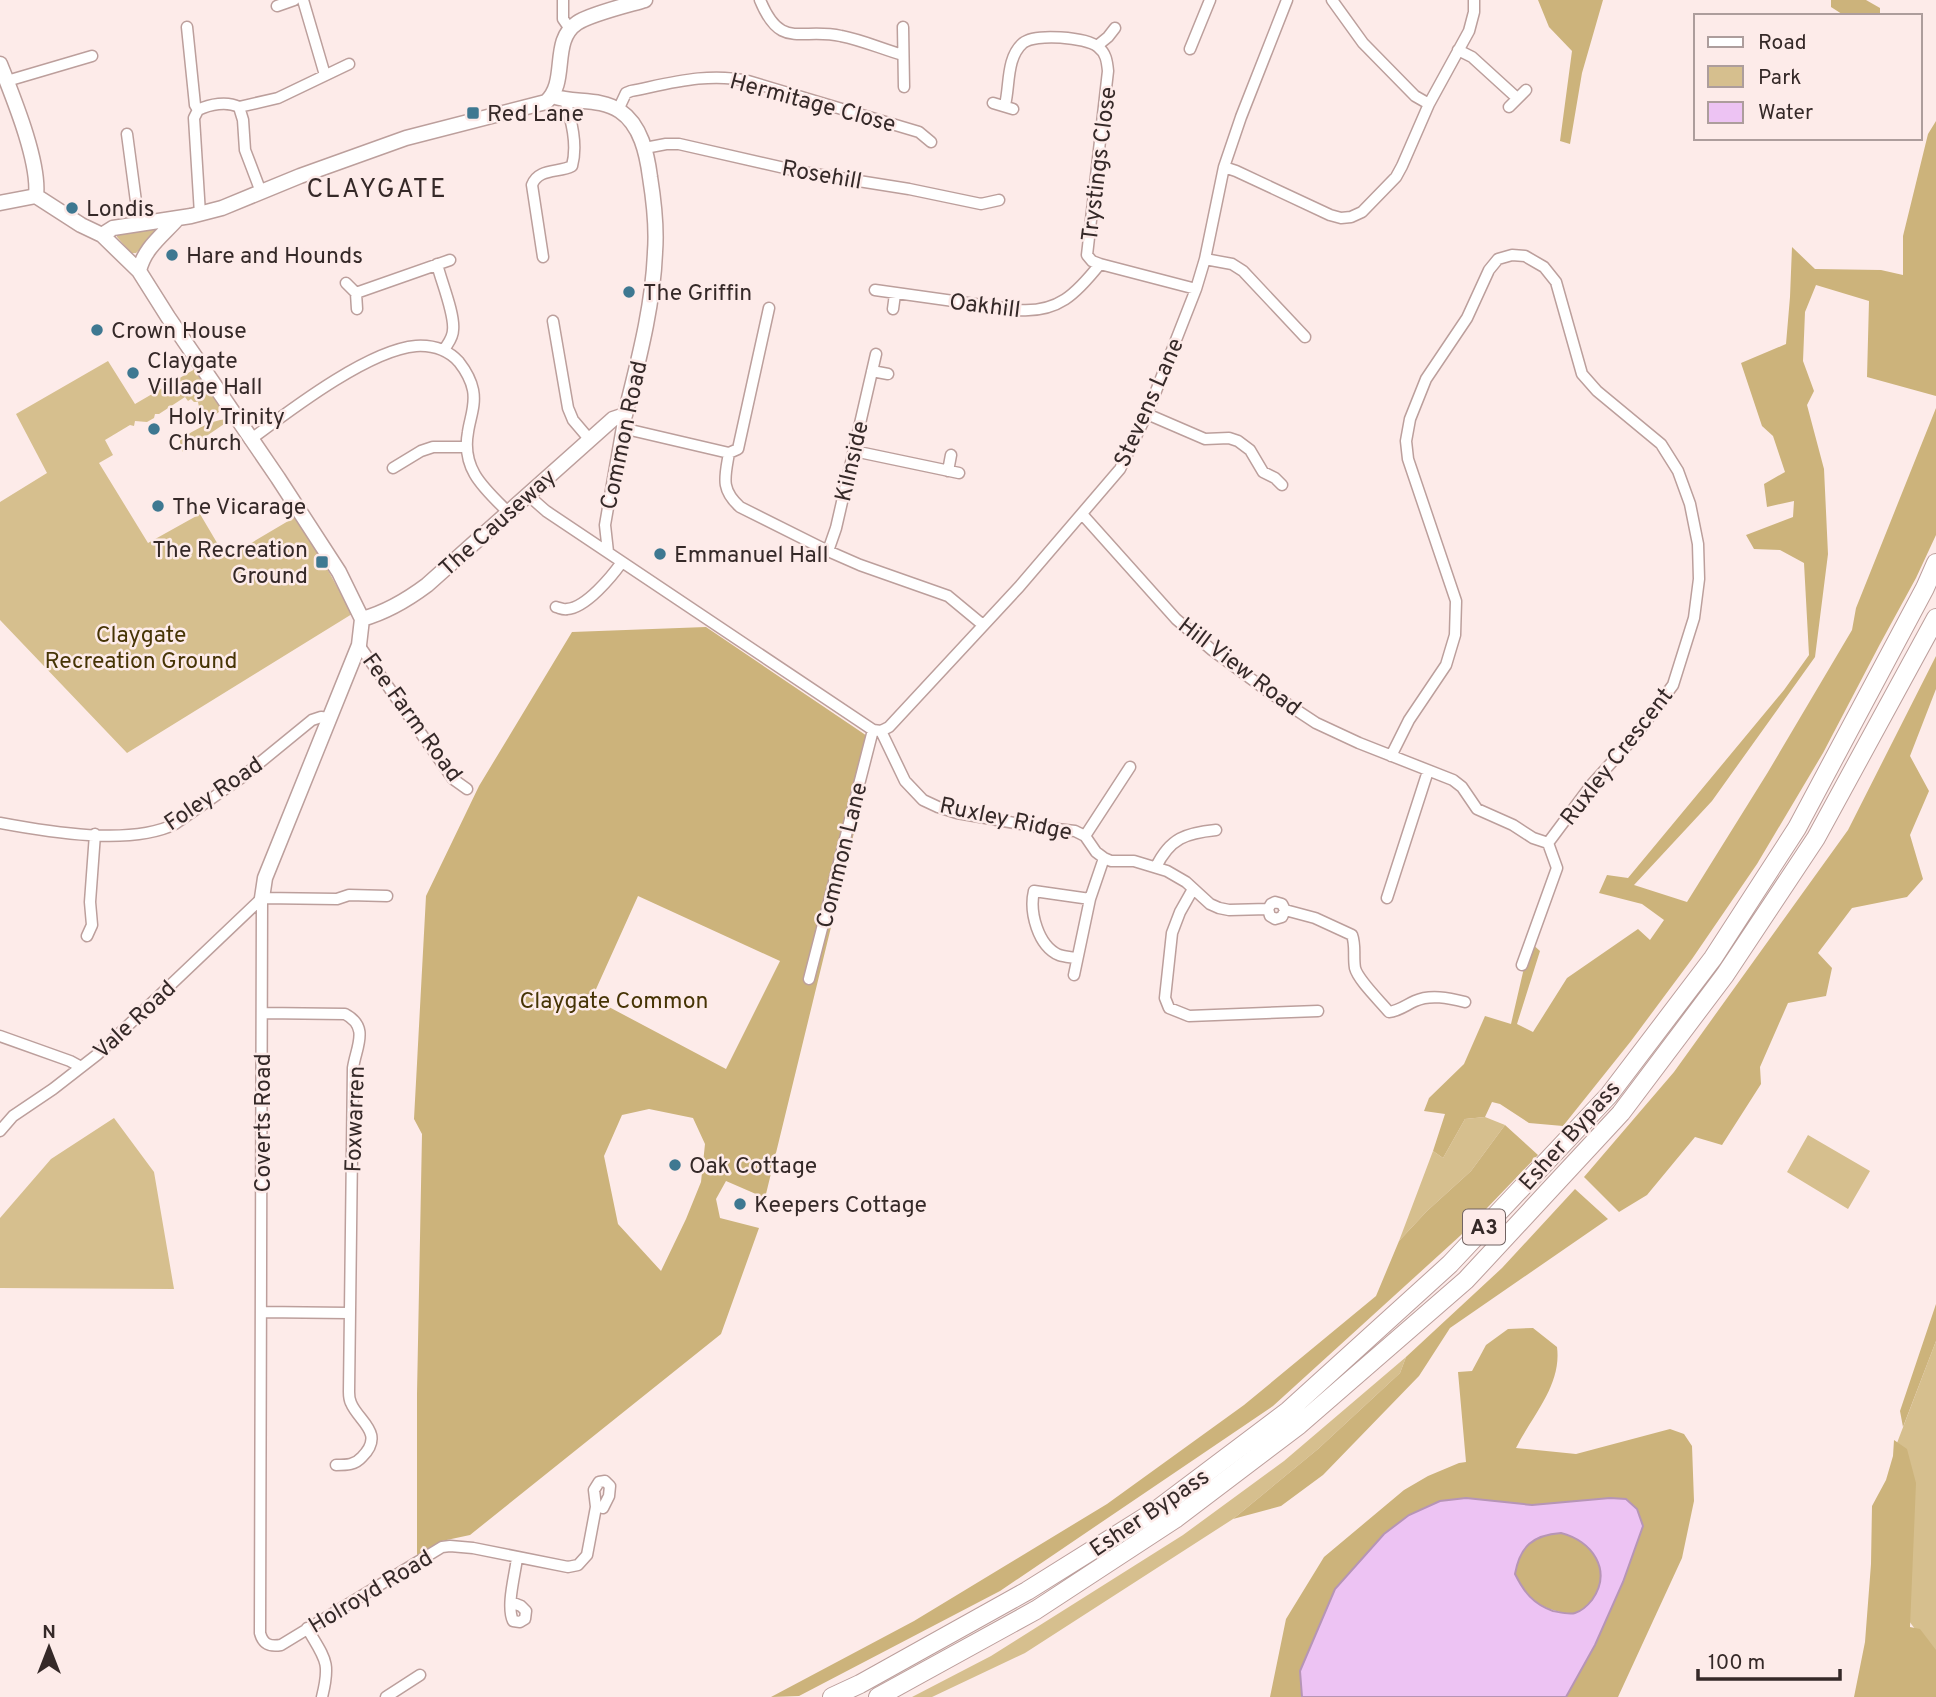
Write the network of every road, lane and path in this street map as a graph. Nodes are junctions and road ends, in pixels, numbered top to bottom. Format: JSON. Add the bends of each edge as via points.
{"nodes":[{"id":1,"x":294,"y":0,"type":"edge"},
{"id":2,"x":303,"y":0,"type":"edge"},
{"id":3,"x":563,"y":0,"type":"edge"},
{"id":4,"x":645,"y":0,"type":"edge"},
{"id":5,"x":761,"y":0,"type":"edge"},
{"id":6,"x":1210,"y":0,"type":"edge"},
{"id":7,"x":1287,"y":0,"type":"edge"},
{"id":8,"x":1332,"y":0,"type":"edge"},
{"id":9,"x":1475,"y":0,"type":"edge"},
{"id":10,"x":277,"y":6,"type":"dead end"},
{"id":11,"x":187,"y":27,"type":"dead end"},
{"id":12,"x":903,"y":27,"type":"dead end"},
{"id":13,"x":1115,"y":28,"type":"dead end"},
{"id":14,"x":570,"y":29,"type":"junction"},
{"id":15,"x":1097,"y":46,"type":"junction"},
{"id":16,"x":1190,"y":49,"type":"dead end"},
{"id":17,"x":1458,"y":50,"type":"junction"},
{"id":18,"x":903,"y":55,"type":"junction"},
{"id":19,"x":86,"y":61,"type":"dead end"},
{"id":20,"x":349,"y":64,"type":"dead end"},
{"id":21,"x":3,"y":74,"type":"edge"},
{"id":22,"x":325,"y":75,"type":"junction"},
{"id":23,"x":904,"y":87,"type":"dead end"},
{"id":24,"x":1526,"y":90,"type":"dead end"},
{"id":25,"x":559,"y":97,"type":"junction"},
{"id":26,"x":1517,"y":98,"type":"junction"},
{"id":27,"x":993,"y":103,"type":"dead end"},
{"id":28,"x":1429,"y":104,"type":"junction"},
{"id":29,"x":240,"y":107,"type":"junction"},
{"id":30,"x":1509,"y":107,"type":"dead end"},
{"id":31,"x":198,"y":110,"type":"junction"},
{"id":32,"x":618,"y":110,"type":"junction"},
{"id":33,"x":127,"y":134,"type":"dead end"},
{"id":34,"x":931,"y":142,"type":"dead end"},
{"id":35,"x":645,"y":148,"type":"junction"},
{"id":36,"x":1224,"y":167,"type":"junction"},
{"id":37,"x":261,"y":192,"type":"junction"},
{"id":38,"x":36,"y":197,"type":"junction"},
{"id":39,"x":999,"y":200,"type":"dead end"},
{"id":40,"x":0,"y":203,"type":"edge"},
{"id":41,"x":200,"y":214,"type":"junction"},
{"id":42,"x":178,"y":218,"type":"junction"},
{"id":43,"x":139,"y":224,"type":"junction"},
{"id":44,"x":103,"y":235,"type":"junction"},
{"id":45,"x":543,"y":257,"type":"dead end"},
{"id":46,"x":1205,"y":259,"type":"junction"},
{"id":47,"x":450,"y":260,"type":"dead end"},
{"id":48,"x":437,"y":264,"type":"junction"},
{"id":49,"x":1100,"y":264,"type":"junction"},
{"id":50,"x":139,"y":271,"type":"junction"},
{"id":51,"x":346,"y":284,"type":"dead end"},
{"id":52,"x":1196,"y":289,"type":"junction"},
{"id":53,"x":875,"y":290,"type":"dead end"},
{"id":54,"x":356,"y":293,"type":"junction"},
{"id":55,"x":895,"y":294,"type":"junction"},
{"id":56,"x":769,"y":308,"type":"dead end"},
{"id":57,"x":357,"y":309,"type":"dead end"},
{"id":58,"x":893,"y":309,"type":"dead end"},
{"id":59,"x":553,"y":321,"type":"dead end"},
{"id":60,"x":1305,"y":337,"type":"dead end"},
{"id":61,"x":444,"y":350,"type":"junction"},
{"id":62,"x":876,"y":354,"type":"dead end"},
{"id":63,"x":872,"y":371,"type":"junction"},
{"id":64,"x":888,"y":374,"type":"dead end"},
{"id":65,"x":1147,"y":414,"type":"junction"},
{"id":66,"x":623,"y":421,"type":"junction"},
{"id":67,"x":250,"y":440,"type":"junction"},
{"id":68,"x":590,"y":440,"type":"junction"},
{"id":69,"x":466,"y":447,"type":"junction"},
{"id":70,"x":853,"y":451,"type":"junction"},
{"id":71,"x":729,"y":453,"type":"junction"},
{"id":72,"x":951,"y":456,"type":"dead end"},
{"id":73,"x":401,"y":468,"type":"dead end"},
{"id":74,"x":1282,"y":485,"type":"dead end"},
{"id":75,"x":528,"y":496,"type":"junction"},
{"id":76,"x":509,"y":513,"type":"junction"},
{"id":77,"x":1082,"y":514,"type":"junction"},
{"id":78,"x":828,"y":551,"type":"junction"},
{"id":79,"x":608,"y":552,"type":"junction"},
{"id":80,"x":622,"y":562,"type":"junction"},
{"id":81,"x":1936,"y":563,"type":"edge"},
{"id":82,"x":556,"y":607,"type":"dead end"},
{"id":83,"x":1936,"y":618,"type":"edge"},
{"id":84,"x":362,"y":619,"type":"junction"},
{"id":85,"x":983,"y":625,"type":"junction"},
{"id":86,"x":359,"y":645,"type":"junction"},
{"id":87,"x":329,"y":718,"type":"junction"},
{"id":88,"x":877,"y":731,"type":"junction"},
{"id":89,"x":1391,"y":756,"type":"junction"},
{"id":90,"x":1130,"y":767,"type":"dead end"},
{"id":91,"x":1428,"y":771,"type":"junction"},
{"id":92,"x":467,"y":789,"type":"dead end"},
{"id":93,"x":0,"y":823,"type":"edge"},
{"id":94,"x":1216,"y":830,"type":"dead end"},
{"id":95,"x":95,"y":834,"type":"junction"},
{"id":96,"x":1085,"y":836,"type":"junction"},
{"id":97,"x":1548,"y":843,"type":"junction"},
{"id":98,"x":1104,"y":858,"type":"junction"},
{"id":99,"x":1156,"y":867,"type":"junction"},
{"id":100,"x":1193,"y":889,"type":"junction"},
{"id":101,"x":387,"y":896,"type":"dead end"},
{"id":102,"x":261,"y":898,"type":"junction"},
{"id":103,"x":1387,"y":898,"type":"dead end"},
{"id":104,"x":1090,"y":900,"type":"junction"},
{"id":105,"x":87,"y":936,"type":"dead end"},
{"id":106,"x":1076,"y":958,"type":"junction"},
{"id":107,"x":1522,"y":965,"type":"dead end"},
{"id":108,"x":1074,"y":975,"type":"dead end"},
{"id":109,"x":809,"y":979,"type":"dead end"},
{"id":110,"x":1465,"y":1002,"type":"dead end"},
{"id":111,"x":1318,"y":1011,"type":"dead end"},
{"id":112,"x":262,"y":1013,"type":"junction"},
{"id":113,"x":0,"y":1036,"type":"edge"},
{"id":114,"x":81,"y":1067,"type":"junction"},
{"id":115,"x":0,"y":1131,"type":"edge"},
{"id":116,"x":261,"y":1312,"type":"junction"},
{"id":117,"x":348,"y":1313,"type":"junction"},
{"id":118,"x":336,"y":1465,"type":"dead end"},
{"id":119,"x":603,"y":1508,"type":"dead end"},
{"id":120,"x":517,"y":1558,"type":"junction"},
{"id":121,"x":511,"y":1602,"type":"dead end"},
{"id":122,"x":307,"y":1628,"type":"junction"},
{"id":123,"x":266,"y":1644,"type":"joint"},
{"id":124,"x":419,"y":1675,"type":"dead end"},
{"id":125,"x":322,"y":1697,"type":"edge"},
{"id":126,"x":386,"y":1697,"type":"edge"},
{"id":127,"x":832,"y":1697,"type":"edge"},
{"id":128,"x":878,"y":1697,"type":"edge"}],
"edges":[{"from":1,"to":10,"type":"street"},
{"from":2,"to":22,"type":"street"},
{"from":3,"to":14,"type":"street","via":[[563,19]]},
{"from":4,"to":14,"type":"street","via":[[585,19]]},
{"from":5,"to":18,"type":"street","via":[[773,24],[792,35],[834,35]]},
{"from":6,"to":16,"type":"street"},
{"from":7,"to":36,"type":"street","name":"Stevens Lane"},
{"from":8,"to":28,"type":"street","via":[[1363,43],[1415,96]]},
{"from":9,"to":17,"type":"street","via":[[1469,31]]},
{"from":11,"to":31,"type":"street"},
{"from":12,"to":18,"type":"street"},
{"from":13,"to":15,"type":"street"},
{"from":14,"to":25,"type":"street","via":[[562,46]]},
{"from":15,"to":27,"type":"street","via":[[1084,41],[1021,38],[1010,69],[1009,107]]},
{"from":15,"to":49,"type":"street","name":"Trystings Close","via":[[1107,60],[1108,71],[1087,255]]},
{"from":17,"to":26,"type":"street"},
{"from":17,"to":28,"type":"street"},
{"from":18,"to":23,"type":"street"},
{"from":19,"to":21,"type":"street"},
{"from":20,"to":22,"type":"street"},
{"from":21,"to":38,"type":"street","via":[[35,171]]},
{"from":22,"to":29,"type":"street","via":[[278,98]]},
{"from":24,"to":26,"type":"street"},
{"from":25,"to":32,"type":"street"},
{"from":25,"to":37,"type":"street","via":[[396,141]]},
{"from":25,"to":45,"type":"street","via":[[573,132],[575,155],[572,166],[534,178]]},
{"from":26,"to":30,"type":"street"},
{"from":28,"to":36,"type":"street","via":[[1396,177],[1362,212],[1351,217],[1330,215]]},
{"from":29,"to":31,"type":"street","via":[[216,104]]},
{"from":29,"to":37,"type":"street","via":[[244,150]]},
{"from":31,"to":41,"type":"street","via":[[194,132]]},
{"from":32,"to":34,"type":"street","name":"Hermitage Close","via":[[631,91],[728,77],[919,132]]},
{"from":32,"to":35,"type":"street","name":"Common Road"},
{"from":33,"to":43,"type":"street"},
{"from":35,"to":39,"type":"street","name":"Rosehill","via":[[679,144],[981,204]]},
{"from":35,"to":66,"type":"street","name":"Common Road","via":[[654,203],[655,252],[648,311]]},
{"from":36,"to":46,"type":"street","name":"Stevens Lane"},
{"from":37,"to":41,"type":"street"},
{"from":38,"to":40,"type":"street"},
{"from":38,"to":44,"type":"street"},
{"from":41,"to":42,"type":"street"},
{"from":42,"to":43,"type":"street"},
{"from":42,"to":50,"type":"street","via":[[148,248]]},
{"from":43,"to":44,"type":"street","via":[[113,228]]},
{"from":44,"to":50,"type":"street"},
{"from":46,"to":52,"type":"street","name":"Stevens Lane"},
{"from":46,"to":60,"type":"street","via":[[1243,271]]},
{"from":47,"to":48,"type":"street"},
{"from":48,"to":54,"type":"street"},
{"from":48,"to":61,"type":"street","via":[[453,330]]},
{"from":49,"to":52,"type":"street","name":"Trystings Close"},
{"from":49,"to":55,"type":"street","name":"Oakhill","via":[[1073,294],[1038,311]]},
{"from":50,"to":67,"type":"street"},
{"from":51,"to":54,"type":"street"},
{"from":52,"to":65,"type":"street","name":"Stevens Lane"},
{"from":53,"to":55,"type":"street","name":"Oakhill"},
{"from":54,"to":57,"type":"street"},
{"from":55,"to":58,"type":"street"},
{"from":56,"to":71,"type":"street","via":[[741,444]]},
{"from":59,"to":68,"type":"street","via":[[568,408]]},
{"from":61,"to":67,"type":"street","via":[[415,346],[376,359],[333,382]]},
{"from":61,"to":69,"type":"street","via":[[464,368],[474,394]]},
{"from":62,"to":63,"type":"street","name":"Kilnside"},
{"from":63,"to":64,"type":"street"},
{"from":63,"to":70,"type":"street","name":"Kilnside"},
{"from":65,"to":74,"type":"street","via":[[1205,439],[1238,441],[1250,450],[1263,472]]},
{"from":65,"to":77,"type":"street","name":"Stevens Lane","via":[[1120,469]]},
{"from":66,"to":68,"type":"street","name":"The Causeway","via":[[613,419]]},
{"from":66,"to":71,"type":"street"},
{"from":66,"to":79,"type":"street","name":"Common Road","via":[[605,525]]},
{"from":67,"to":84,"type":"street","via":[[339,572]]},
{"from":68,"to":75,"type":"street","name":"The Causeway"},
{"from":69,"to":73,"type":"street","via":[[433,446]]},
{"from":69,"to":76,"type":"street","via":[[474,474]]},
{"from":70,"to":72,"type":"street","via":[[953,472]]},
{"from":70,"to":78,"type":"street","name":"Kilnside"},
{"from":71,"to":78,"type":"street","via":[[725,482],[731,499]]},
{"from":75,"to":76,"type":"street","name":"The Causeway"},
{"from":75,"to":79,"type":"street"},
{"from":76,"to":84,"type":"street","name":"The Causeway","via":[[427,585],[387,611]]},
{"from":77,"to":85,"type":"street","name":"Stevens Lane"},
{"from":77,"to":89,"type":"street","name":"Hill View Road","via":[[1176,618],[1212,650],[1316,723]]},
{"from":78,"to":85,"type":"street","via":[[948,596]]},
{"from":79,"to":80,"type":"street"},
{"from":80,"to":82,"type":"street","via":[[583,603],[569,610]]},
{"from":80,"to":88,"type":"street"},
{"from":81,"to":127,"type":"highway","name":"Esher Bypass","number":"A3","via":[[1797,828],[1713,958],[1609,1095],[1450,1264],[1288,1411],[1158,1509],[1027,1591]]},
{"from":83,"to":128,"type":"highway","name":"Esher Bypass","number":"A3","via":[[1816,838],[1725,975],[1621,1113],[1466,1280],[1299,1425],[1175,1519],[1036,1610]]},
{"from":84,"to":86,"type":"street","name":"Coverts Road"},
{"from":85,"to":88,"type":"street","name":"Stevens Lane","via":[[889,726]]},
{"from":86,"to":87,"type":"street","name":"Coverts Road"},
{"from":86,"to":92,"type":"street","name":"Fee Farm Road","via":[[453,779]]},
{"from":87,"to":95,"type":"street","name":"Foley Road","via":[[312,720],[175,824],[141,834]]},
{"from":87,"to":102,"type":"street","name":"Coverts Road"},
{"from":88,"to":96,"type":"street","name":"Ruxley Ridge","via":[[905,781],[931,803],[957,813]]},
{"from":88,"to":109,"type":"street","name":"Common Lane"},
{"from":89,"to":91,"type":"street","name":"Ruxley Crescent"},
{"from":89,"to":97,"type":"street","name":"Ruxley Crescent","via":[[1446,665],[1455,635],[1456,601],[1408,459],[1410,419],[1426,379],[1467,318],[1489,270],[1498,259],[1525,256],[1544,267],[1556,282],[1582,374],[1661,444],[1678,471],[1698,544],[1694,618],[1673,685]]},
{"from":90,"to":96,"type":"street","name":"Ruxley Ridge"},
{"from":91,"to":97,"type":"street","name":"Ruxley Crescent","via":[[1453,780],[1477,809]]},
{"from":91,"to":103,"type":"street"},
{"from":93,"to":95,"type":"street","name":"Foley Road"},
{"from":94,"to":99,"type":"street","via":[[1182,836],[1161,855]]},
{"from":95,"to":105,"type":"street","via":[[92,925]]},
{"from":96,"to":98,"type":"street","name":"Ruxley Ridge"},
{"from":97,"to":107,"type":"street","via":[[1558,868]]},
{"from":98,"to":99,"type":"street"},
{"from":98,"to":104,"type":"street"},
{"from":99,"to":100,"type":"street"},
{"from":100,"to":110,"type":"street","via":[[1219,908],[1268,909],[1275,902],[1285,911],[1315,918],[1352,935],[1356,972],[1389,1012],[1417,1000]]},
{"from":100,"to":111,"type":"street","via":[[1172,933],[1169,1008],[1189,1016]]},
{"from":101,"to":102,"type":"street"},
{"from":102,"to":112,"type":"street","name":"Coverts Road"},
{"from":102,"to":114,"type":"street","name":"Vale Road"},
{"from":104,"to":106,"type":"street"},
{"from":104,"to":106,"type":"street","via":[[1034,891],[1032,911],[1037,930],[1057,955]]},
{"from":106,"to":108,"type":"street"},
{"from":112,"to":116,"type":"street","name":"Coverts Road"},
{"from":112,"to":117,"type":"street","name":"Foxwarren","via":[[345,1014],[360,1030],[353,1068]]},
{"from":113,"to":114,"type":"street"},
{"from":114,"to":115,"type":"street","name":"Vale Road","via":[[13,1116]]},
{"from":116,"to":117,"type":"street"},
{"from":116,"to":123,"type":"street","name":"Coverts Road","via":[[260,1633]]},
{"from":117,"to":118,"type":"street","name":"Foxwarren","via":[[351,1403],[371,1439],[370,1448],[357,1462]]},
{"from":119,"to":120,"type":"street","name":"Holroyd Road","via":[[610,1486],[605,1481],[594,1490],[596,1507],[587,1555],[578,1565]]},
{"from":120,"to":121,"type":"street"},
{"from":120,"to":122,"type":"street","name":"Holroyd Road","via":[[442,1547],[388,1574]]},
{"from":122,"to":123,"type":"street","name":"Holroyd Road","via":[[281,1644]]},
{"from":122,"to":125,"type":"street","via":[[327,1667]]},
{"from":124,"to":126,"type":"street"}]}
